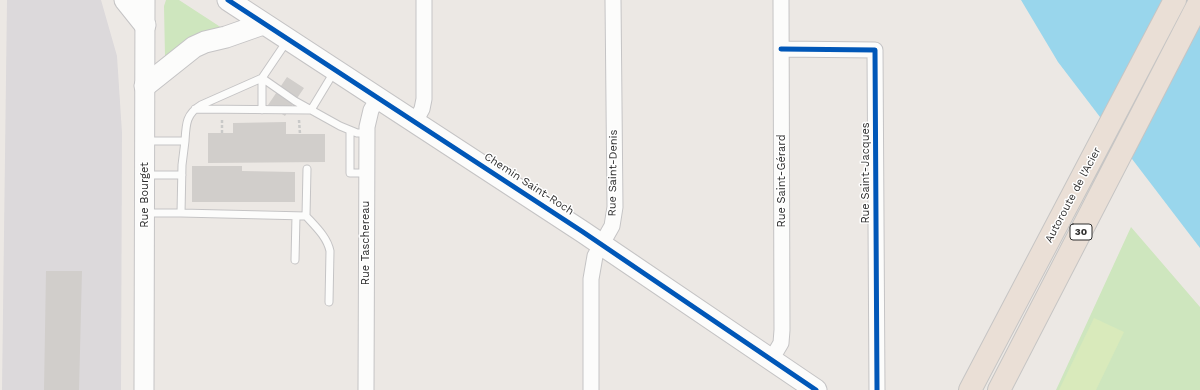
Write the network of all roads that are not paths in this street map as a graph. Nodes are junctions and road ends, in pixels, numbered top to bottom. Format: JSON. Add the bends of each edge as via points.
{"nodes":[{"id":1,"x":125,"y":0,"type":"edge"},
{"id":2,"x":145,"y":0,"type":"edge"},
{"id":3,"x":228,"y":0,"type":"edge"},
{"id":4,"x":424,"y":0,"type":"edge"},
{"id":5,"x":613,"y":0,"type":"edge"},
{"id":6,"x":781,"y":0,"type":"edge"},
{"id":7,"x":1175,"y":0,"type":"edge"},
{"id":8,"x":1200,"y":0,"type":"edge"},
{"id":9,"x":263,"y":24,"type":"junction"},
{"id":10,"x":145,"y":25,"type":"junction"},
{"id":11,"x":288,"y":39,"type":"junction"},
{"id":12,"x":781,"y":49,"type":"junction"},
{"id":13,"x":336,"y":70,"type":"junction"},
{"id":14,"x":262,"y":78,"type":"junction"},
{"id":15,"x":145,"y":86,"type":"junction"},
{"id":16,"x":378,"y":98,"type":"junction"},
{"id":17,"x":194,"y":109,"type":"junction"},
{"id":18,"x":262,"y":110,"type":"junction"},
{"id":19,"x":311,"y":110,"type":"junction"},
{"id":20,"x":415,"y":122,"type":"junction"},
{"id":21,"x":350,"y":131,"type":"junction"},
{"id":22,"x":366,"y":133,"type":"junction"},
{"id":23,"x":145,"y":141,"type":"junction"},
{"id":24,"x":185,"y":141,"type":"junction"},
{"id":25,"x":307,"y":169,"type":"dead end"},
{"id":26,"x":366,"y":173,"type":"junction"},
{"id":27,"x":145,"y":175,"type":"junction"},
{"id":28,"x":182,"y":175,"type":"junction"},
{"id":29,"x":145,"y":213,"type":"junction"},
{"id":30,"x":181,"y":213,"type":"junction"},
{"id":31,"x":296,"y":216,"type":"junction"},
{"id":32,"x":306,"y":216,"type":"junction"},
{"id":33,"x":602,"y":245,"type":"junction"},
{"id":34,"x":295,"y":260,"type":"dead end"},
{"id":35,"x":1021,"y":293,"type":"junction"},
{"id":36,"x":329,"y":302,"type":"dead end"},
{"id":37,"x":771,"y":360,"type":"junction"},
{"id":38,"x":144,"y":390,"type":"edge"},
{"id":39,"x":366,"y":390,"type":"edge"},
{"id":40,"x":591,"y":390,"type":"edge"},
{"id":41,"x":816,"y":390,"type":"edge"},
{"id":42,"x":877,"y":390,"type":"edge"},
{"id":43,"x":955,"y":390,"type":"edge"},
{"id":44,"x":970,"y":390,"type":"edge"},
{"id":45,"x":999,"y":390,"type":"edge"}],
"edges":[{"from":1,"to":10,"type":"main road"},
{"from":2,"to":10,"type":"street","name":"Rue Bourget"},
{"from":3,"to":9,"type":"main road","name":"Chemin Saint-Roch"},
{"from":4,"to":20,"type":"street","via":[[425,94],[422,109]]},
{"from":5,"to":33,"type":"street","name":"Rue Saint-Denis","via":[[615,207],[612,226]]},
{"from":6,"to":12,"type":"street","name":"Rue Saint-Gérard"},
{"from":7,"to":35,"type":"highway","name":"Autoroute de l'Acier","number":"30"},
{"from":8,"to":45,"type":"highway","name":"Autoroute de l'Acier","number":"30"},
{"from":9,"to":11,"type":"main road","name":"Chemin Saint-Roch"},
{"from":9,"to":15,"type":"main road","via":[[194,47]]},
{"from":10,"to":15,"type":"street","name":"Rue Bourget"},
{"from":11,"to":13,"type":"main road","name":"Chemin Saint-Roch"},
{"from":11,"to":14,"type":"lane"},
{"from":12,"to":37,"type":"street","name":"Rue Saint-Gérard","via":[[782,330],[781,343]]},
{"from":12,"to":42,"type":"street","name":"Rue Saint-Jacques","via":[[875,50]]},
{"from":13,"to":16,"type":"main road","name":"Chemin Saint-Roch"},
{"from":13,"to":19,"type":"lane"},
{"from":14,"to":17,"type":"lane"},
{"from":14,"to":18,"type":"lane"},
{"from":14,"to":19,"type":"lane"},
{"from":15,"to":23,"type":"street","name":"Rue Bourget"},
{"from":16,"to":20,"type":"main road","name":"Chemin Saint-Roch"},
{"from":16,"to":22,"type":"street","name":"Rue Taschereau","via":[[371,110]]},
{"from":17,"to":18,"type":"lane"},
{"from":17,"to":24,"type":"lane","via":[[188,120]]},
{"from":18,"to":19,"type":"lane"},
{"from":19,"to":21,"type":"lane"},
{"from":20,"to":33,"type":"main road","name":"Chemin Saint-Roch"},
{"from":21,"to":22,"type":"lane"},
{"from":21,"to":26,"type":"lane","via":[[350,174]]},
{"from":22,"to":26,"type":"street","name":"Rue Taschereau"},
{"from":23,"to":24,"type":"lane"},
{"from":23,"to":27,"type":"street","name":"Rue Bourget"},
{"from":24,"to":28,"type":"lane"},
{"from":25,"to":32,"type":"lane"},
{"from":26,"to":39,"type":"street","name":"Rue Taschereau"},
{"from":27,"to":28,"type":"lane"},
{"from":27,"to":29,"type":"street","name":"Rue Bourget"},
{"from":28,"to":30,"type":"lane"},
{"from":29,"to":30,"type":"lane"},
{"from":29,"to":38,"type":"street","name":"Rue Bourget"},
{"from":30,"to":31,"type":"lane"},
{"from":31,"to":32,"type":"lane"},
{"from":31,"to":34,"type":"lane"},
{"from":32,"to":36,"type":"lane","via":[[324,236],[330,251]]},
{"from":33,"to":37,"type":"main road","name":"Chemin Saint-Roch"},
{"from":33,"to":40,"type":"street","name":"Rue Saint-Denis","via":[[595,256],[591,279]]},
{"from":35,"to":43,"type":"highway"},
{"from":35,"to":44,"type":"highway","name":"Autoroute de l'Acier","number":"30"},
{"from":37,"to":41,"type":"main road","name":"Chemin Saint-Roch"}]}
